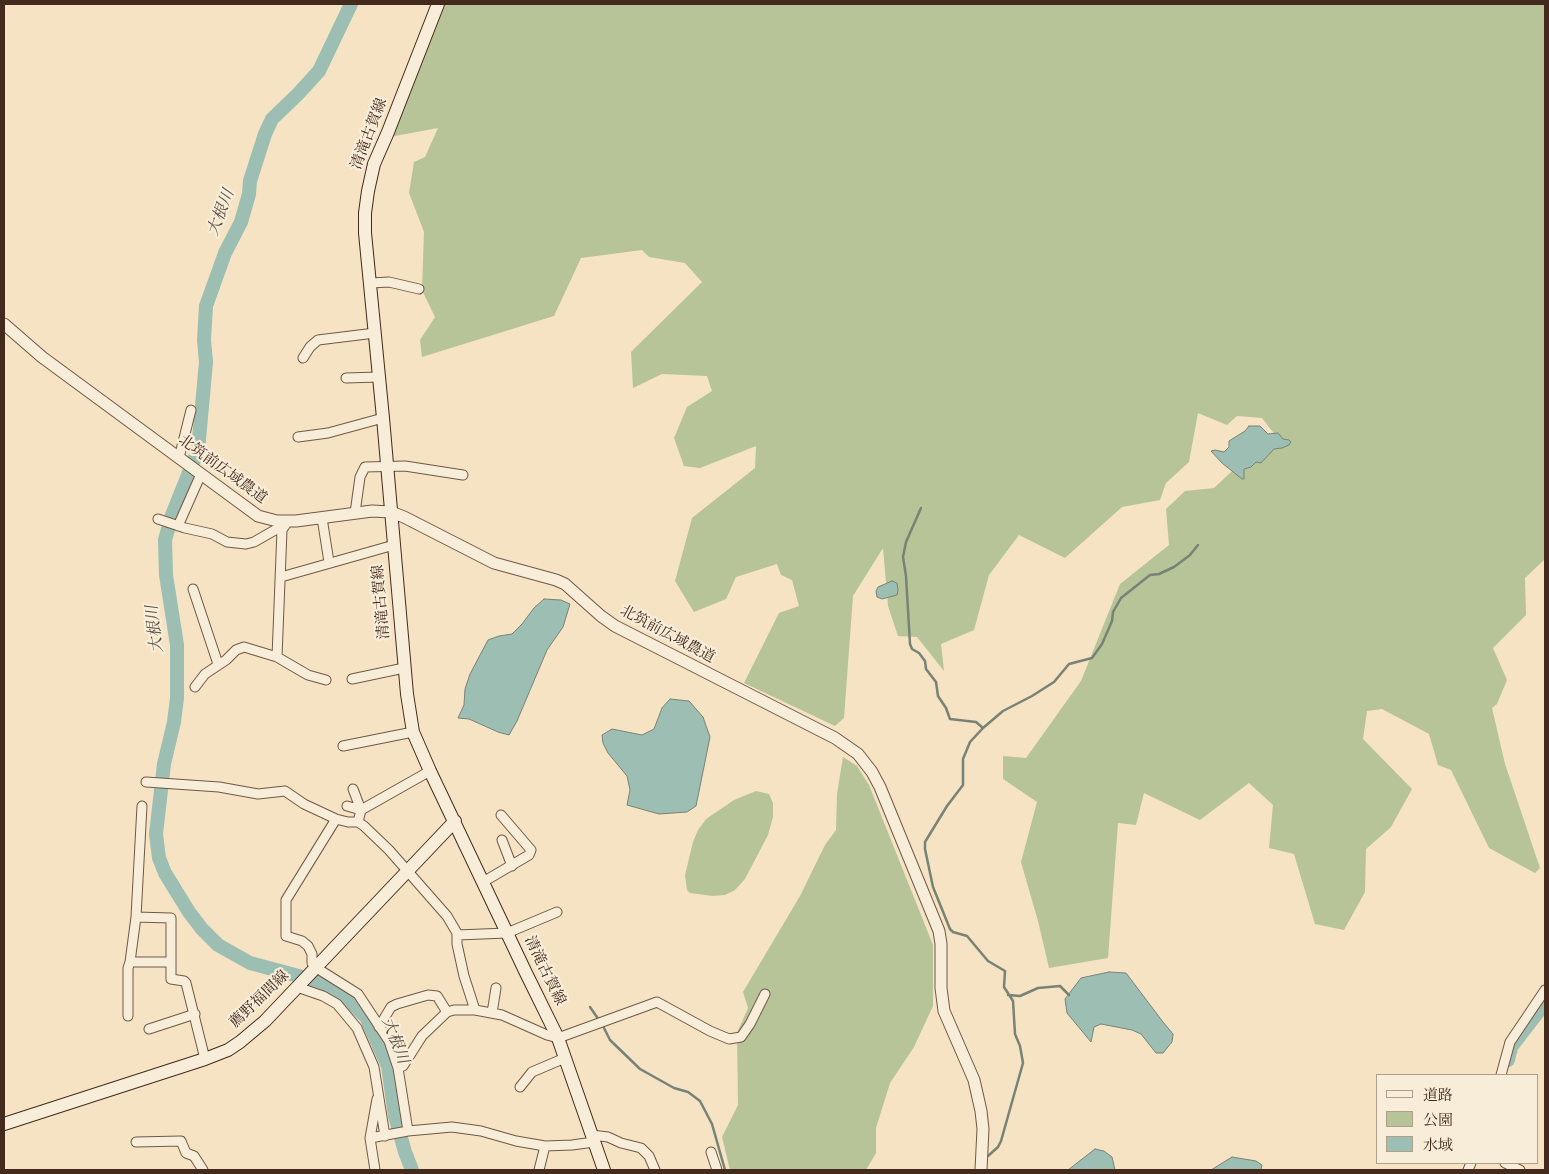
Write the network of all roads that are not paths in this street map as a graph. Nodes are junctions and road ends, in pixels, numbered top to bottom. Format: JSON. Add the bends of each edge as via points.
{"nodes":[{"id":1,"x":438,"y":4,"type":"edge"},
{"id":2,"x":371,"y":283,"type":"junction"},
{"id":3,"x":419,"y":289,"type":"dead end"},
{"id":4,"x":4,"y":324,"type":"edge"},
{"id":5,"x":375,"y":333,"type":"junction"},
{"id":6,"x":303,"y":358,"type":"dead end"},
{"id":7,"x":379,"y":376,"type":"junction"},
{"id":8,"x":346,"y":378,"type":"dead end"},
{"id":9,"x":191,"y":410,"type":"dead end"},
{"id":10,"x":383,"y":418,"type":"junction"},
{"id":11,"x":298,"y":437,"type":"dead end"},
{"id":12,"x":179,"y":458,"type":"junction"},
{"id":13,"x":387,"y":466,"type":"junction"},
{"id":14,"x":198,"y":472,"type":"junction"},
{"id":15,"x":463,"y":475,"type":"dead end"},
{"id":16,"x":391,"y":512,"type":"junction"},
{"id":17,"x":355,"y":513,"type":"junction"},
{"id":18,"x":322,"y":518,"type":"junction"},
{"id":19,"x":158,"y":520,"type":"dead end"},
{"id":20,"x":178,"y":526,"type":"junction"},
{"id":21,"x":285,"y":526,"type":"junction"},
{"id":22,"x":394,"y":545,"type":"junction"},
{"id":23,"x":329,"y":562,"type":"junction"},
{"id":24,"x":281,"y":577,"type":"junction"},
{"id":25,"x":194,"y":589,"type":"dead end"},
{"id":26,"x":277,"y":657,"type":"junction"},
{"id":27,"x":218,"y":664,"type":"junction"},
{"id":28,"x":404,"y":668,"type":"junction"},
{"id":29,"x":352,"y":679,"type":"dead end"},
{"id":30,"x":326,"y":680,"type":"dead end"},
{"id":31,"x":196,"y":687,"type":"dead end"},
{"id":32,"x":414,"y":732,"type":"junction"},
{"id":33,"x":343,"y":746,"type":"dead end"},
{"id":34,"x":430,"y":770,"type":"junction"},
{"id":35,"x":146,"y":782,"type":"dead end"},
{"id":36,"x":353,"y":789,"type":"dead end"},
{"id":37,"x":142,"y":806,"type":"dead end"},
{"id":38,"x":347,"y":806,"type":"dead end"},
{"id":39,"x":362,"y":810,"type":"junction"},
{"id":40,"x":501,"y":815,"type":"dead end"},
{"id":41,"x":336,"y":819,"type":"junction"},
{"id":42,"x":358,"y":822,"type":"junction"},
{"id":43,"x":455,"y":822,"type":"junction"},
{"id":44,"x":502,"y":840,"type":"dead end"},
{"id":45,"x":512,"y":866,"type":"junction"},
{"id":46,"x":407,"y":870,"type":"junction"},
{"id":47,"x":483,"y":882,"type":"junction"},
{"id":48,"x":558,"y":912,"type":"dead end"},
{"id":49,"x":136,"y":917,"type":"junction"},
{"id":50,"x":507,"y":933,"type":"junction"},
{"id":51,"x":457,"y":935,"type":"junction"},
{"id":52,"x":130,"y":962,"type":"junction"},
{"id":53,"x":170,"y":962,"type":"junction"},
{"id":54,"x":313,"y":970,"type":"junction"},
{"id":55,"x":297,"y":988,"type":"junction"},
{"id":56,"x":496,"y":988,"type":"dead end"},
{"id":57,"x":1545,"y":990,"type":"edge"},
{"id":58,"x":765,"y":994,"type":"dead end"},
{"id":59,"x":475,"y":1010,"type":"junction"},
{"id":60,"x":447,"y":1012,"type":"junction"},
{"id":61,"x":492,"y":1013,"type":"junction"},
{"id":62,"x":195,"y":1014,"type":"junction"},
{"id":63,"x":128,"y":1016,"type":"dead end"},
{"id":64,"x":379,"y":1027,"type":"junction"},
{"id":65,"x":149,"y":1029,"type":"dead end"},
{"id":66,"x":558,"y":1038,"type":"junction"},
{"id":67,"x":565,"y":1058,"type":"junction"},
{"id":68,"x":205,"y":1059,"type":"junction"},
{"id":69,"x":398,"y":1068,"type":"junction"},
{"id":70,"x":1501,"y":1074,"type":"edge"},
{"id":71,"x":520,"y":1087,"type":"dead end"},
{"id":72,"x":379,"y":1090,"type":"junction"},
{"id":73,"x":4,"y":1124,"type":"edge"},
{"id":74,"x":408,"y":1131,"type":"junction"},
{"id":75,"x":385,"y":1136,"type":"junction"},
{"id":76,"x":370,"y":1138,"type":"junction"},
{"id":77,"x":592,"y":1138,"type":"junction"},
{"id":78,"x":136,"y":1142,"type":"dead end"},
{"id":79,"x":545,"y":1146,"type":"junction"},
{"id":80,"x":711,"y":1152,"type":"dead end"},
{"id":81,"x":1507,"y":1164,"type":"edge"},
{"id":82,"x":203,"y":1170,"type":"edge"},
{"id":83,"x":375,"y":1170,"type":"edge"},
{"id":84,"x":539,"y":1170,"type":"edge"},
{"id":85,"x":604,"y":1170,"type":"edge"},
{"id":86,"x":655,"y":1170,"type":"edge"},
{"id":87,"x":717,"y":1170,"type":"edge"},
{"id":88,"x":981,"y":1170,"type":"edge"},
{"id":89,"x":1520,"y":1170,"type":"edge"}],
"edges":[{"from":1,"to":2,"type":"main road","name":"清滝古賀線","via":[[370,179],[365,233]]},
{"from":2,"to":3,"type":"street","via":[[389,282]]},
{"from":2,"to":5,"type":"main road","name":"清滝古賀線"},
{"from":4,"to":12,"type":"street","name":"北筑前広域農道","via":[[42,357]]},
{"from":5,"to":6,"type":"street","via":[[318,340]]},
{"from":5,"to":7,"type":"main road","name":"清滝古賀線"},
{"from":7,"to":8,"type":"street"},
{"from":7,"to":10,"type":"main road","name":"清滝古賀線"},
{"from":9,"to":12,"type":"street"},
{"from":10,"to":11,"type":"street","via":[[328,433]]},
{"from":10,"to":13,"type":"main road","name":"清滝古賀線"},
{"from":12,"to":14,"type":"street","name":"北筑前広域農道"},
{"from":13,"to":15,"type":"street"},
{"from":13,"to":16,"type":"main road","name":"清滝古賀線"},
{"from":13,"to":17,"type":"street","via":[[365,467],[360,477]]},
{"from":14,"to":20,"type":"street"},
{"from":14,"to":21,"type":"street","name":"北筑前広域農道","via":[[258,516]]},
{"from":16,"to":17,"type":"street","name":"北筑前広域農道"},
{"from":16,"to":22,"type":"main road","name":"清滝古賀線"},
{"from":16,"to":88,"type":"street","name":"北筑前広域農道","via":[[494,563],[565,584],[615,626],[835,738],[866,762],[880,787],[938,931],[944,1011],[974,1080],[981,1111]]},
{"from":17,"to":18,"type":"street","name":"北筑前広域農道"},
{"from":18,"to":21,"type":"street","name":"北筑前広域農道"},
{"from":18,"to":23,"type":"street"},
{"from":19,"to":20,"type":"street"},
{"from":20,"to":21,"type":"street","via":[[212,534],[227,542],[246,544]]},
{"from":21,"to":24,"type":"street"},
{"from":22,"to":23,"type":"street"},
{"from":22,"to":28,"type":"main road","name":"清滝古賀線"},
{"from":23,"to":24,"type":"street"},
{"from":24,"to":26,"type":"street"},
{"from":25,"to":27,"type":"street"},
{"from":26,"to":27,"type":"street","via":[[244,648]]},
{"from":26,"to":30,"type":"street","via":[[308,675]]},
{"from":27,"to":31,"type":"street"},
{"from":28,"to":29,"type":"street"},
{"from":28,"to":32,"type":"main road","name":"清滝古賀線"},
{"from":32,"to":33,"type":"street"},
{"from":32,"to":34,"type":"main road","name":"清滝古賀線"},
{"from":34,"to":39,"type":"street"},
{"from":34,"to":43,"type":"main road","name":"清滝古賀線"},
{"from":35,"to":41,"type":"street","via":[[219,787],[258,794],[284,792]]},
{"from":36,"to":39,"type":"street"},
{"from":37,"to":49,"type":"street"},
{"from":38,"to":39,"type":"street"},
{"from":39,"to":42,"type":"street"},
{"from":40,"to":45,"type":"street","via":[[531,850],[529,856]]},
{"from":41,"to":42,"type":"street"},
{"from":41,"to":54,"type":"street","via":[[286,900],[286,936],[308,946]]},
{"from":42,"to":46,"type":"street"},
{"from":43,"to":46,"type":"main road","name":"薦野福間線"},
{"from":43,"to":47,"type":"main road","name":"清滝古賀線"},
{"from":44,"to":45,"type":"street"},
{"from":45,"to":47,"type":"street"},
{"from":46,"to":51,"type":"street","via":[[447,916]]},
{"from":46,"to":54,"type":"main road","name":"薦野福間線"},
{"from":47,"to":50,"type":"main road","name":"清滝古賀線"},
{"from":48,"to":50,"type":"street"},
{"from":49,"to":52,"type":"street"},
{"from":49,"to":53,"type":"street","via":[[171,918]]},
{"from":50,"to":51,"type":"street"},
{"from":50,"to":66,"type":"main road","name":"清滝古賀線"},
{"from":51,"to":59,"type":"street","via":[[464,976]]},
{"from":52,"to":53,"type":"street"},
{"from":52,"to":63,"type":"street"},
{"from":53,"to":62,"type":"street","via":[[171,980],[184,981]]},
{"from":54,"to":55,"type":"main road","name":"薦野福間線"},
{"from":54,"to":64,"type":"street","via":[[358,994]]},
{"from":55,"to":68,"type":"main road","name":"薦野福間線","via":[[253,1032],[228,1050]]},
{"from":55,"to":72,"type":"street","via":[[323,996],[350,1017],[374,1067]]},
{"from":56,"to":61,"type":"street"},
{"from":57,"to":70,"type":"street","via":[[1510,1042]]},
{"from":58,"to":66,"type":"street","via":[[740,1037],[729,1039],[710,1031],[657,1002]]},
{"from":59,"to":60,"type":"street"},
{"from":59,"to":61,"type":"street"},
{"from":60,"to":64,"type":"street","via":[[437,996],[428,995],[391,1007]]},
{"from":60,"to":69,"type":"street","via":[[422,1036],[403,1066]]},
{"from":61,"to":66,"type":"street"},
{"from":62,"to":65,"type":"street"},
{"from":62,"to":68,"type":"street"},
{"from":64,"to":69,"type":"street","via":[[389,1042]]},
{"from":66,"to":67,"type":"main road","name":"清滝古賀線"},
{"from":67,"to":71,"type":"street","via":[[532,1072]]},
{"from":67,"to":77,"type":"main road","name":"清滝古賀線"},
{"from":68,"to":73,"type":"main road","name":"薦野福間線"},
{"from":69,"to":74,"type":"street"},
{"from":72,"to":75,"type":"street"},
{"from":72,"to":76,"type":"street"},
{"from":74,"to":75,"type":"street"},
{"from":74,"to":79,"type":"street","via":[[452,1127]]},
{"from":75,"to":76,"type":"street"},
{"from":76,"to":83,"type":"street"},
{"from":77,"to":79,"type":"street","via":[[572,1145]]},
{"from":77,"to":85,"type":"main road","name":"清滝古賀線"},
{"from":77,"to":86,"type":"street","via":[[608,1136],[641,1148]]},
{"from":78,"to":82,"type":"street","via":[[181,1141],[186,1153],[194,1156]]},
{"from":79,"to":84,"type":"street"},
{"from":80,"to":87,"type":"street"},
{"from":81,"to":89,"type":"street"}]}
